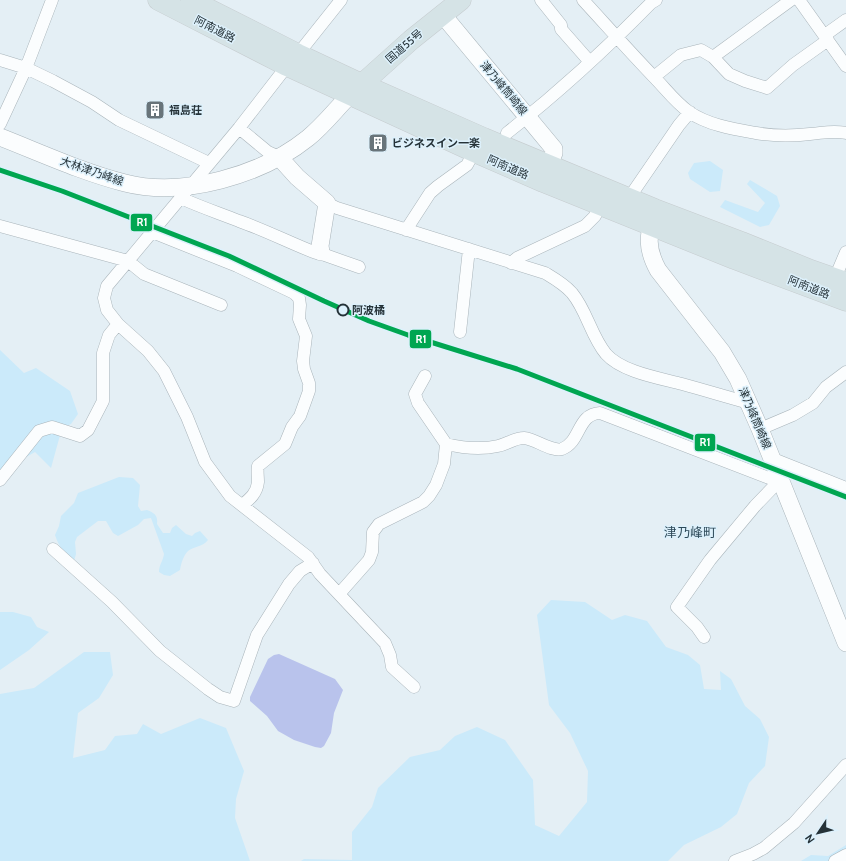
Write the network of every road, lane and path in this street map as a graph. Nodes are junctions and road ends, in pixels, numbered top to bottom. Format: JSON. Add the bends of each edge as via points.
{"nodes":[{"id":1,"x":52,"y":0,"type":"edge"},
{"id":2,"x":158,"y":0,"type":"edge"},
{"id":3,"x":191,"y":0,"type":"edge"},
{"id":4,"x":340,"y":0,"type":"edge"},
{"id":5,"x":461,"y":0,"type":"edge"},
{"id":6,"x":541,"y":0,"type":"edge"},
{"id":7,"x":583,"y":0,"type":"edge"},
{"id":8,"x":656,"y":0,"type":"edge"},
{"id":9,"x":791,"y":0,"type":"edge"},
{"id":10,"x":799,"y":0,"type":"edge"},
{"id":11,"x":442,"y":14,"type":"junction"},
{"id":12,"x":846,"y":20,"type":"edge"},
{"id":13,"x":617,"y":36,"type":"junction"},
{"id":14,"x":827,"y":38,"type":"junction"},
{"id":15,"x":712,"y":57,"type":"junction"},
{"id":16,"x":0,"y":60,"type":"edge"},
{"id":17,"x":293,"y":60,"type":"junction"},
{"id":18,"x":590,"y":62,"type":"junction"},
{"id":19,"x":846,"y":66,"type":"edge"},
{"id":20,"x":26,"y":68,"type":"junction"},
{"id":21,"x":654,"y":77,"type":"junction"},
{"id":22,"x":356,"y":89,"type":"junction"},
{"id":23,"x":690,"y":112,"type":"junction"},
{"id":24,"x":528,"y":117,"type":"junction"},
{"id":25,"x":0,"y":124,"type":"edge"},
{"id":26,"x":239,"y":128,"type":"junction"},
{"id":27,"x":507,"y":133,"type":"dead end"},
{"id":28,"x":846,"y":133,"type":"edge"},
{"id":29,"x":0,"y":137,"type":"edge"},
{"id":30,"x":474,"y":152,"type":"junction"},
{"id":31,"x":279,"y":157,"type":"junction"},
{"id":32,"x":209,"y":163,"type":"junction"},
{"id":33,"x":549,"y":165,"type":"junction"},
{"id":34,"x":186,"y":192,"type":"junction"},
{"id":35,"x":629,"y":198,"type":"junction"},
{"id":36,"x":328,"y":203,"type":"junction"},
{"id":37,"x":600,"y":204,"type":"junction"},
{"id":38,"x":653,"y":217,"type":"junction"},
{"id":39,"x":0,"y":226,"type":"edge"},
{"id":40,"x":406,"y":230,"type":"junction"},
{"id":41,"x":152,"y":232,"type":"junction"},
{"id":42,"x":469,"y":249,"type":"junction"},
{"id":43,"x":321,"y":252,"type":"junction"},
{"id":44,"x":846,"y":252,"type":"edge"},
{"id":45,"x":128,"y":261,"type":"junction"},
{"id":46,"x":511,"y":263,"type":"junction"},
{"id":47,"x":359,"y":267,"type":"dead end"},
{"id":48,"x":841,"y":280,"type":"edge"},
{"id":49,"x":846,"y":301,"type":"edge"},
{"id":50,"x":221,"y":306,"type":"dead end"},
{"id":51,"x":118,"y":324,"type":"junction"},
{"id":52,"x":460,"y":332,"type":"dead end"},
{"id":53,"x":846,"y":372,"type":"edge"},
{"id":54,"x":425,"y":376,"type":"dead end"},
{"id":55,"x":749,"y":403,"type":"junction"},
{"id":56,"x":760,"y":429,"type":"junction"},
{"id":57,"x":446,"y":444,"type":"junction"},
{"id":58,"x":772,"y":458,"type":"junction"},
{"id":59,"x":0,"y":480,"type":"edge"},
{"id":60,"x":780,"y":480,"type":"junction"},
{"id":61,"x":846,"y":488,"type":"edge"},
{"id":62,"x":242,"y":505,"type":"junction"},
{"id":63,"x":53,"y":549,"type":"dead end"},
{"id":64,"x":313,"y":563,"type":"junction"},
{"id":65,"x":339,"y":594,"type":"junction"},
{"id":66,"x":704,"y":637,"type":"dead end"},
{"id":67,"x":846,"y":643,"type":"edge"},
{"id":68,"x":414,"y":687,"type":"dead end"},
{"id":69,"x":846,"y":765,"type":"edge"},
{"id":70,"x":846,"y":855,"type":"edge"},
{"id":71,"x":735,"y":861,"type":"edge"},
{"id":72,"x":835,"y":861,"type":"edge"}],
"edges":[{"from":1,"to":20,"type":"street"},
{"from":2,"to":17,"type":"highway","name":"阿南道路"},
{"from":3,"to":17,"type":"highway","name":"阿南道路"},
{"from":4,"to":17,"type":"street"},
{"from":5,"to":11,"type":"highway","name":"国道55号"},
{"from":6,"to":18,"type":"street","via":[[561,25],[561,29]]},
{"from":7,"to":13,"type":"street"},
{"from":8,"to":13,"type":"street"},
{"from":9,"to":15,"type":"street"},
{"from":10,"to":14,"type":"street"},
{"from":11,"to":22,"type":"highway","name":"国道55号"},
{"from":11,"to":24,"type":"main road","name":"津乃峰筒崎線"},
{"from":12,"to":14,"type":"street"},
{"from":13,"to":18,"type":"street"},
{"from":13,"to":21,"type":"street","via":[[626,49]]},
{"from":14,"to":15,"type":"street","via":[[767,88],[729,74]]},
{"from":14,"to":19,"type":"street"},
{"from":15,"to":21,"type":"street","via":[[702,50],[681,55]]},
{"from":16,"to":20,"type":"street"},
{"from":17,"to":22,"type":"highway","name":"阿南道路"},
{"from":17,"to":26,"type":"street"},
{"from":18,"to":24,"type":"street"},
{"from":20,"to":25,"type":"street"},
{"from":20,"to":32,"type":"street","via":[[92,102],[119,120]]},
{"from":21,"to":23,"type":"street"},
{"from":22,"to":30,"type":"highway","name":"阿南道路"},
{"from":22,"to":31,"type":"main road","name":"大林津乃峰線","via":[[307,139]]},
{"from":22,"to":33,"type":"highway","name":"阿南道路"},
{"from":23,"to":28,"type":"street","via":[[720,126],[757,133]]},
{"from":23,"to":35,"type":"street"},
{"from":24,"to":27,"type":"street"},
{"from":24,"to":33,"type":"main road","name":"津乃峰筒崎線","via":[[554,149]]},
{"from":26,"to":31,"type":"street","via":[[268,152]]},
{"from":26,"to":32,"type":"street"},
{"from":29,"to":34,"type":"main road","name":"大林津乃峰線","via":[[126,184]]},
{"from":30,"to":37,"type":"highway","name":"阿南道路"},
{"from":30,"to":40,"type":"street","via":[[466,165],[430,194]]},
{"from":31,"to":34,"type":"main road","name":"大林津乃峰線","via":[[243,173]]},
{"from":31,"to":36,"type":"main road","via":[[297,177]]},
{"from":32,"to":34,"type":"street"},
{"from":33,"to":35,"type":"highway","name":"阿南道路"},
{"from":34,"to":41,"type":"street"},
{"from":34,"to":43,"type":"street","via":[[202,208],[316,253]]},
{"from":35,"to":38,"type":"highway","name":"阿南道路"},
{"from":36,"to":40,"type":"street","via":[[336,208]]},
{"from":36,"to":43,"type":"main road"},
{"from":37,"to":38,"type":"highway","name":"阿南道路"},
{"from":37,"to":46,"type":"street","via":[[595,216],[585,226]]},
{"from":38,"to":48,"type":"highway","name":"阿南道路","via":[[742,242]]},
{"from":38,"to":49,"type":"highway","name":"阿南道路","via":[[734,259]]},
{"from":38,"to":55,"type":"main road","name":"津乃峰筒崎線","via":[[649,249],[652,260],[722,352]]},
{"from":39,"to":45,"type":"street"},
{"from":40,"to":42,"type":"street"},
{"from":41,"to":45,"type":"street"},
{"from":41,"to":62,"type":"street","via":[[237,266],[294,293],[299,298],[299,319],[306,336],[303,361],[309,383],[308,391],[300,416],[285,444],[258,466],[256,491]]},
{"from":42,"to":46,"type":"street"},
{"from":42,"to":52,"type":"street"},
{"from":43,"to":47,"type":"street"},
{"from":44,"to":48,"type":"street"},
{"from":45,"to":50,"type":"street","via":[[144,274]]},
{"from":45,"to":51,"type":"street","via":[[107,286],[104,298],[107,310]]},
{"from":46,"to":55,"type":"street","via":[[545,274],[562,283],[583,311],[594,337],[607,355],[621,365]]},
{"from":51,"to":59,"type":"street","via":[[109,335],[103,353],[102,401],[88,430],[80,436],[52,427],[39,431]]},
{"from":51,"to":62,"type":"street","via":[[148,351],[164,371],[188,417],[205,462],[230,496]]},
{"from":53,"to":56,"type":"street","via":[[813,402],[792,415]]},
{"from":54,"to":57,"type":"street","via":[[415,394]]},
{"from":55,"to":56,"type":"main road","name":"津乃峰筒崎線"},
{"from":56,"to":58,"type":"main road","name":"津乃峰筒崎線"},
{"from":57,"to":60,"type":"street","via":[[467,448],[498,446],[516,438],[530,438],[553,449],[561,449],[571,444],[584,420],[592,413],[600,413]]},
{"from":57,"to":65,"type":"street","via":[[444,464],[429,496],[423,502],[379,524],[373,532],[369,560]]},
{"from":58,"to":60,"type":"main road","name":"津乃峰筒崎線"},
{"from":58,"to":61,"type":"street"},
{"from":60,"to":66,"type":"street","via":[[710,560],[677,607]]},
{"from":60,"to":67,"type":"main road","name":"津乃峰筒崎線"},
{"from":62,"to":64,"type":"street"},
{"from":63,"to":64,"type":"street","via":[[112,602],[160,651],[208,689],[234,701],[260,630],[289,584],[300,571]]},
{"from":64,"to":65,"type":"street"},
{"from":65,"to":68,"type":"street","via":[[385,643],[392,667]]},
{"from":69,"to":71,"type":"street","via":[[794,823],[764,848]]},
{"from":70,"to":72,"type":"street"}]}
